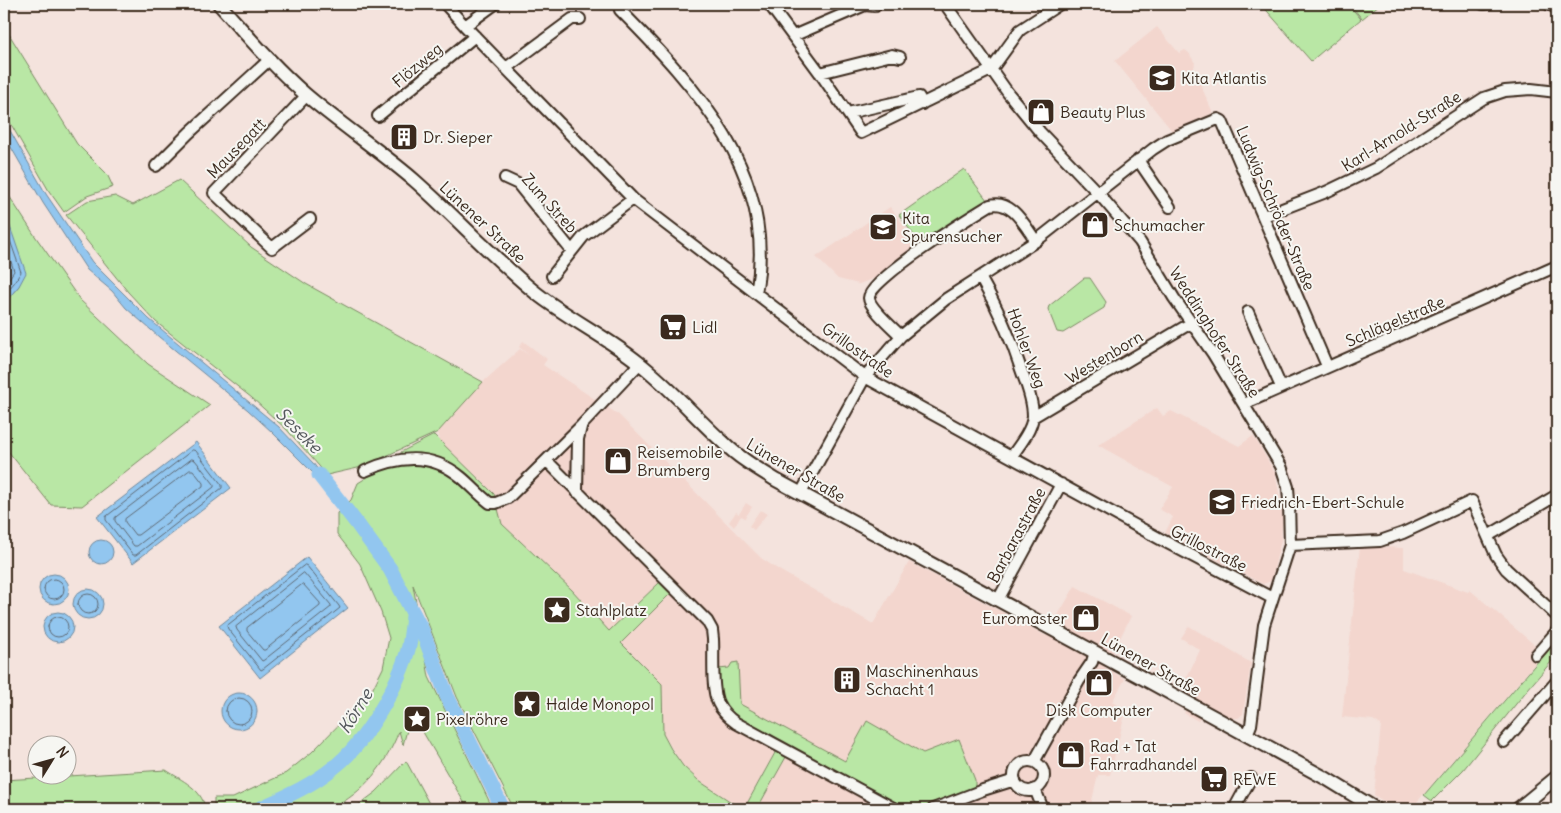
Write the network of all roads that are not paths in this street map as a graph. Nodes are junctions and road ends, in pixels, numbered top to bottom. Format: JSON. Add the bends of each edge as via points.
{"nodes":[{"id":1,"x":219,"y":4,"type":"edge"},
{"id":2,"x":445,"y":4,"type":"edge"},
{"id":3,"x":495,"y":4,"type":"edge"},
{"id":4,"x":619,"y":4,"type":"edge"},
{"id":5,"x":769,"y":4,"type":"edge"},
{"id":6,"x":945,"y":4,"type":"edge"},
{"id":7,"x":1060,"y":4,"type":"edge"},
{"id":8,"x":1548,"y":4,"type":"edge"},
{"id":9,"x":875,"y":6,"type":"dead end"},
{"id":10,"x":1557,"y":8,"type":"edge"},
{"id":11,"x":580,"y":19,"type":"dead end"},
{"id":12,"x":465,"y":26,"type":"junction"},
{"id":13,"x":475,"y":36,"type":"junction"},
{"id":14,"x":793,"y":36,"type":"junction"},
{"id":15,"x":900,"y":57,"type":"dead end"},
{"id":16,"x":269,"y":60,"type":"junction"},
{"id":17,"x":506,"y":68,"type":"junction"},
{"id":18,"x":991,"y":70,"type":"junction"},
{"id":19,"x":820,"y":73,"type":"junction"},
{"id":20,"x":1557,"y":92,"type":"edge"},
{"id":21,"x":307,"y":96,"type":"junction"},
{"id":22,"x":922,"y":104,"type":"junction"},
{"id":23,"x":848,"y":113,"type":"junction"},
{"id":24,"x":378,"y":116,"type":"dead end"},
{"id":25,"x":1138,"y":160,"type":"junction"},
{"id":26,"x":156,"y":166,"type":"dead end"},
{"id":27,"x":505,"y":178,"type":"dead end"},
{"id":28,"x":1098,"y":193,"type":"junction"},
{"id":29,"x":634,"y":199,"type":"junction"},
{"id":30,"x":1170,"y":207,"type":"dead end"},
{"id":31,"x":1264,"y":216,"type":"junction"},
{"id":32,"x":310,"y":219,"type":"dead end"},
{"id":33,"x":1036,"y":241,"type":"junction"},
{"id":34,"x":571,"y":250,"type":"junction"},
{"id":35,"x":1557,"y":266,"type":"edge"},
{"id":36,"x":552,"y":276,"type":"dead end"},
{"id":37,"x":980,"y":277,"type":"junction"},
{"id":38,"x":756,"y":293,"type":"junction"},
{"id":39,"x":1248,"y":312,"type":"dead end"},
{"id":40,"x":1191,"y":323,"type":"junction"},
{"id":41,"x":901,"y":336,"type":"junction"},
{"id":42,"x":640,"y":363,"type":"junction"},
{"id":43,"x":1327,"y":366,"type":"junction"},
{"id":44,"x":865,"y":377,"type":"junction"},
{"id":45,"x":1281,"y":387,"type":"junction"},
{"id":46,"x":1244,"y":404,"type":"junction"},
{"id":47,"x":1033,"y":418,"type":"junction"},
{"id":48,"x":581,"y":426,"type":"junction"},
{"id":49,"x":1012,"y":457,"type":"junction"},
{"id":50,"x":547,"y":460,"type":"junction"},
{"id":51,"x":365,"y":471,"type":"dead end"},
{"id":52,"x":1061,"y":484,"type":"junction"},
{"id":53,"x":577,"y":492,"type":"junction"},
{"id":54,"x":801,"y":493,"type":"junction"},
{"id":55,"x":1557,"y":496,"type":"edge"},
{"id":56,"x":1488,"y":536,"type":"junction"},
{"id":57,"x":1290,"y":545,"type":"junction"},
{"id":58,"x":1272,"y":598,"type":"junction"},
{"id":59,"x":998,"y":600,"type":"junction"},
{"id":60,"x":1557,"y":616,"type":"edge"},
{"id":61,"x":1557,"y":631,"type":"edge"},
{"id":62,"x":1095,"y":652,"type":"junction"},
{"id":63,"x":1536,"y":655,"type":"dead end"},
{"id":64,"x":1557,"y":681,"type":"edge"},
{"id":65,"x":1247,"y":735,"type":"junction"},
{"id":66,"x":1504,"y":742,"type":"dead end"},
{"id":67,"x":1034,"y":762,"type":"junction"},
{"id":68,"x":1557,"y":777,"type":"edge"},
{"id":69,"x":1251,"y":778,"type":"dead end"},
{"id":70,"x":1015,"y":780,"type":"junction"},
{"id":71,"x":1035,"y":789,"type":"junction"},
{"id":72,"x":1536,"y":794,"type":"junction"},
{"id":73,"x":877,"y":805,"type":"edge"},
{"id":74,"x":896,"y":809,"type":"edge"},
{"id":75,"x":933,"y":809,"type":"edge"},
{"id":76,"x":1043,"y":809,"type":"edge"},
{"id":77,"x":1234,"y":809,"type":"edge"},
{"id":78,"x":1376,"y":809,"type":"edge"},
{"id":79,"x":1518,"y":809,"type":"edge"},
{"id":80,"x":1523,"y":809,"type":"edge"}],
"edges":[{"from":1,"to":16,"type":"main road","name":"Lünener Straße"},
{"from":2,"to":12,"type":"street","name":"Grillostraße"},
{"from":3,"to":12,"type":"street"},
{"from":4,"to":38,"type":"street","via":[[620,10],[689,82],[710,110],[745,174],[757,212],[761,269]]},
{"from":5,"to":14,"type":"street"},
{"from":6,"to":18,"type":"street","name":"Weddinghofer Straße"},
{"from":7,"to":18,"type":"street","via":[[1020,30]]},
{"from":8,"to":10,"type":"street"},
{"from":9,"to":14,"type":"street","via":[[866,5]]},
{"from":11,"to":17,"type":"street","via":[[572,19]]},
{"from":12,"to":13,"type":"street","name":"Grillostraße"},
{"from":13,"to":17,"type":"street","name":"Grillostraße"},
{"from":13,"to":24,"type":"street","name":"Flözweg"},
{"from":14,"to":19,"type":"street"},
{"from":15,"to":19,"type":"street","via":[[892,55]]},
{"from":16,"to":21,"type":"main road","name":"Lünener Straße"},
{"from":16,"to":26,"type":"street"},
{"from":17,"to":29,"type":"street","name":"Grillostraße"},
{"from":18,"to":22,"type":"street"},
{"from":18,"to":28,"type":"street","name":"Weddinghofer Straße","via":[[1040,132]]},
{"from":19,"to":23,"type":"street"},
{"from":20,"to":31,"type":"street","name":"Karl-Arnold-Straße","via":[[1505,91],[1484,98],[1376,168]]},
{"from":21,"to":32,"type":"street","name":"Mausegatt","via":[[214,193],[272,248]]},
{"from":21,"to":42,"type":"main road","name":"Lünener Straße","via":[[408,176],[537,293]]},
{"from":22,"to":23,"type":"street","via":[[919,97]]},
{"from":22,"to":23,"type":"street","via":[[860,134]]},
{"from":25,"to":28,"type":"street","name":"Ludwig-Schröder-Straße"},
{"from":25,"to":30,"type":"street"},
{"from":25,"to":31,"type":"street","name":"Ludwig-Schröder-Straße","via":[[1167,140],[1218,119],[1222,121]]},
{"from":27,"to":34,"type":"street","name":"Zum Streb","via":[[518,184]]},
{"from":28,"to":33,"type":"street","name":"Ludwig-Schröder-Straße"},
{"from":28,"to":40,"type":"street","name":"Weddinghofer Straße","via":[[1140,242]]},
{"from":29,"to":34,"type":"street","name":"Zum Streb","via":[[584,236]]},
{"from":29,"to":38,"type":"street","name":"Grillostraße"},
{"from":31,"to":43,"type":"street","name":"Ludwig-Schröder-Straße"},
{"from":33,"to":37,"type":"street","name":"Ludwig-Schröder-Straße"},
{"from":33,"to":41,"type":"street","via":[[1013,210],[1001,203],[990,205],[930,243],[880,281],[868,298]]},
{"from":34,"to":36,"type":"street","name":"Zum Streb"},
{"from":35,"to":43,"type":"street","name":"Schlägelstraße"},
{"from":37,"to":41,"type":"street","name":"Ludwig-Schröder-Straße","via":[[946,299]]},
{"from":37,"to":47,"type":"street","name":"Hohler Weg","via":[[1020,364]]},
{"from":38,"to":44,"type":"street","name":"Grillostraße"},
{"from":39,"to":45,"type":"street"},
{"from":40,"to":46,"type":"street","name":"Weddinghofer Straße"},
{"from":40,"to":47,"type":"street","name":"Westenborn"},
{"from":41,"to":44,"type":"street","name":"Ludwig-Schröder-Straße"},
{"from":42,"to":48,"type":"street"},
{"from":42,"to":54,"type":"main road","name":"Lünener Straße","via":[[724,444]]},
{"from":43,"to":45,"type":"street","name":"Schlägelstraße"},
{"from":44,"to":49,"type":"street","name":"Grillostraße"},
{"from":44,"to":54,"type":"street","name":"Ludwig-Schröder-Straße"},
{"from":45,"to":46,"type":"street","name":"Schlägelstraße"},
{"from":46,"to":57,"type":"street","name":"Weddinghofer Straße","via":[[1281,466],[1288,488]]},
{"from":47,"to":49,"type":"street"},
{"from":48,"to":50,"type":"street"},
{"from":48,"to":53,"type":"street"},
{"from":49,"to":52,"type":"street","name":"Grillostraße"},
{"from":50,"to":51,"type":"street","via":[[508,498],[496,503],[484,498],[454,472],[433,462],[405,458]]},
{"from":50,"to":53,"type":"street"},
{"from":52,"to":58,"type":"street","name":"Grillostraße"},
{"from":52,"to":59,"type":"street","name":"Barbarastraße"},
{"from":53,"to":73,"type":"street","via":[[708,621],[713,639],[715,694],[727,716]]},
{"from":54,"to":59,"type":"main road","name":"Lünener Straße"},
{"from":55,"to":56,"type":"street"},
{"from":56,"to":57,"type":"street","via":[[1472,501],[1380,542]]},
{"from":56,"to":60,"type":"street","via":[[1506,569]]},
{"from":57,"to":58,"type":"street","name":"Weddinghofer Straße"},
{"from":58,"to":65,"type":"street","name":"Weddinghofer Straße","via":[[1264,625]]},
{"from":59,"to":62,"type":"main road","name":"Lünener Straße"},
{"from":61,"to":63,"type":"street"},
{"from":62,"to":65,"type":"main road","name":"Lünener Straße"},
{"from":62,"to":67,"type":"street"},
{"from":64,"to":66,"type":"street"},
{"from":65,"to":78,"type":"main road","name":"Lünener Straße"},
{"from":67,"to":70,"type":"street","via":[[1018,766]]},
{"from":67,"to":71,"type":"street","via":[[1041,768],[1044,778]]},
{"from":68,"to":72,"type":"main road"},
{"from":69,"to":77,"type":"street"},
{"from":70,"to":71,"type":"street","via":[[1026,790]]},
{"from":70,"to":75,"type":"street"},
{"from":71,"to":76,"type":"street"},
{"from":72,"to":79,"type":"main road"},
{"from":72,"to":80,"type":"main road"},
{"from":73,"to":74,"type":"street"}]}
